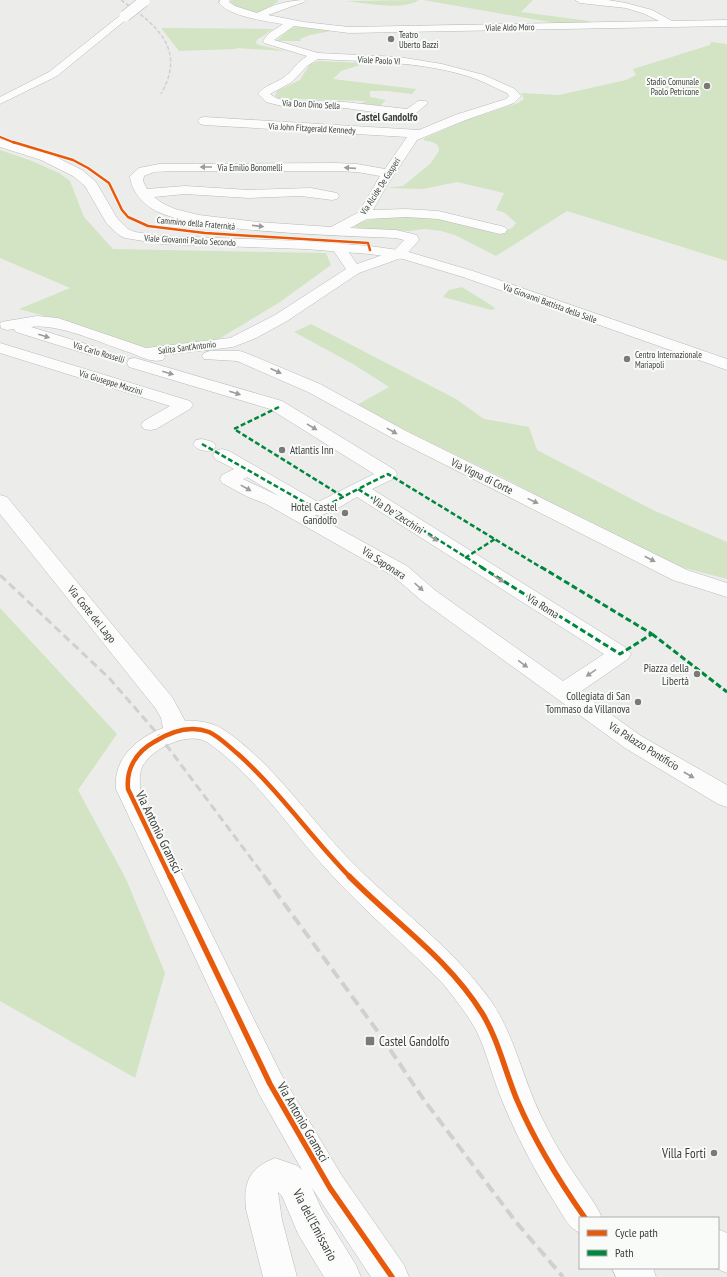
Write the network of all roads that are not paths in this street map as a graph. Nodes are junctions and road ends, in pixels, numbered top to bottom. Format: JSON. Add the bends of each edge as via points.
{"nodes":[{"id":1,"x":225,"y":0,"type":"edge"},
{"id":2,"x":301,"y":0,"type":"edge"},
{"id":3,"x":580,"y":0,"type":"edge"},
{"id":4,"x":145,"y":1,"type":"edge"},
{"id":5,"x":259,"y":16,"type":"junction"},
{"id":6,"x":293,"y":22,"type":"junction"},
{"id":7,"x":727,"y":23,"type":"edge"},
{"id":8,"x":670,"y":24,"type":"junction"},
{"id":9,"x":316,"y":56,"type":"junction"},
{"id":10,"x":515,"y":97,"type":"joint"},
{"id":11,"x":0,"y":101,"type":"edge"},
{"id":12,"x":403,"y":103,"type":"dead end"},
{"id":13,"x":422,"y":103,"type":"dead end"},
{"id":14,"x":393,"y":111,"type":"junction"},
{"id":15,"x":204,"y":121,"type":"dead end"},
{"id":16,"x":420,"y":134,"type":"junction"},
{"id":17,"x":0,"y":143,"type":"edge"},
{"id":18,"x":388,"y":173,"type":"junction"},
{"id":19,"x":145,"y":195,"type":"junction"},
{"id":20,"x":332,"y":196,"type":"dead end"},
{"id":21,"x":364,"y":215,"type":"junction"},
{"id":22,"x":500,"y":230,"type":"dead end"},
{"id":23,"x":333,"y":231,"type":"junction"},
{"id":24,"x":338,"y":247,"type":"junction"},
{"id":25,"x":370,"y":250,"type":"junction"},
{"id":26,"x":399,"y":254,"type":"junction"},
{"id":27,"x":354,"y":270,"type":"junction"},
{"id":28,"x":3,"y":324,"type":"edge"},
{"id":29,"x":0,"y":348,"type":"edge"},
{"id":30,"x":143,"y":353,"type":"junction"},
{"id":31,"x":727,"y":366,"type":"edge"},
{"id":32,"x":150,"y":425,"type":"dead end"},
{"id":33,"x":210,"y":448,"type":"dead end"},
{"id":34,"x":247,"y":470,"type":"junction"},
{"id":35,"x":388,"y":474,"type":"joint"},
{"id":36,"x":358,"y":489,"type":"junction"},
{"id":37,"x":0,"y":501,"type":"edge"},
{"id":38,"x":466,"y":558,"type":"joint"},
{"id":39,"x":727,"y":590,"type":"edge"},
{"id":40,"x":563,"y":692,"type":"junction"},
{"id":41,"x":175,"y":732,"type":"junction"},
{"id":42,"x":727,"y":797,"type":"edge"},
{"id":43,"x":584,"y":1217,"type":"edge"},
{"id":44,"x":719,"y":1247,"type":"edge"},
{"id":45,"x":727,"y":1256,"type":"edge"},
{"id":46,"x":630,"y":1269,"type":"edge"},
{"id":47,"x":280,"y":1277,"type":"edge"},
{"id":48,"x":344,"y":1277,"type":"edge"},
{"id":49,"x":392,"y":1277,"type":"edge"},
{"id":50,"x":639,"y":1277,"type":"edge"}],
"edges":[{"from":1,"to":5,"type":"street","name":"Viale Aldo Moro","via":[[224,3],[228,7]]},
{"from":2,"to":5,"type":"street"},
{"from":3,"to":8,"type":"street","via":[[643,10],[659,16]]},
{"from":4,"to":11,"type":"street","bridge":true,"via":[[53,74]]},
{"from":5,"to":6,"type":"street","name":"Viale Aldo Moro"},
{"from":6,"to":8,"type":"street","name":"Viale Aldo Moro","via":[[359,30]]},
{"from":6,"to":9,"type":"street","name":"Viale Paolo VI","via":[[268,41]]},
{"from":7,"to":8,"type":"street","name":"Viale Aldo Moro"},
{"from":9,"to":10,"type":"street","name":"Viale Paolo VI","via":[[399,60],[442,67],[487,79],[511,91]]},
{"from":9,"to":14,"type":"street","name":"Via Don Dino Sella","via":[[303,62],[291,77],[268,91],[265,96],[282,103]]},
{"from":10,"to":16,"type":"street","name":"Via Alcide De Gasperi"},
{"from":12,"to":14,"type":"street"},
{"from":13,"to":14,"type":"street","name":"Via Don Dino Sella","via":[[410,113]]},
{"from":15,"to":16,"type":"street","name":"Via John Fitzgerald Kennedy"},
{"from":16,"to":18,"type":"street","name":"Via Alcide De Gasperi","via":[[411,140]]},
{"from":17,"to":24,"type":"street","name":"Viale Giovanni Paolo Secondo","via":[[48,159],[83,177],[93,187],[113,224],[127,235],[162,240]]},
{"from":18,"to":19,"type":"street","name":"Via Emilio Bonomelli","one_way":true,"via":[[335,167],[160,168],[136,174],[137,182]]},
{"from":18,"to":21,"type":"street","name":"Via Alcide De Gasperi"},
{"from":19,"to":20,"type":"street","via":[[183,189],[239,194],[312,192]]},
{"from":19,"to":23,"type":"street","name":"Via Emilio Bonomelli","one_way":true,"via":[[162,209],[205,220]]},
{"from":21,"to":22,"type":"street","via":[[438,215]]},
{"from":21,"to":23,"type":"street","name":"Via Alcide De Gasperi"},
{"from":23,"to":26,"type":"street","name":"Via Alcide De Gasperi","via":[[396,234],[412,238]]},
{"from":24,"to":25,"type":"street","name":"Viale Giovanni Paolo Secondo"},
{"from":24,"to":27,"type":"street"},
{"from":25,"to":26,"type":"street","name":"Via Giovanni Battista della Salle"},
{"from":25,"to":27,"type":"street","name":"Salita Sant'Antonio"},
{"from":26,"to":27,"type":"street","name":"Salita Sant'Antonio"},
{"from":26,"to":31,"type":"street","name":"Via Giovanni Battista della Salle","via":[[468,274]]},
{"from":27,"to":30,"type":"street","name":"Salita Sant'Antonio","via":[[281,318],[233,342]]},
{"from":28,"to":30,"type":"street","name":"Salita Sant'Antonio","via":[[37,321],[58,324]]},
{"from":28,"to":35,"type":"street","name":"Via Carlo Rosselli","one_way":true,"via":[[279,407]]},
{"from":29,"to":32,"type":"street","name":"Via Giuseppe Mazzini","via":[[184,405]]},
{"from":30,"to":39,"type":"street","name":"Via Vigna di Corte","one_way":true,"via":[[166,360],[240,356],[314,388],[400,435],[680,575]]},
{"from":33,"to":34,"type":"street"},
{"from":34,"to":36,"type":"street","via":[[318,510]]},
{"from":34,"to":40,"type":"street","name":"Via Saponara","one_way":true,"via":[[229,479],[273,500],[400,571],[429,596]]},
{"from":35,"to":36,"type":"street","name":"Via De' Zecchini"},
{"from":36,"to":38,"type":"street","name":"Via De' Zecchini","one_way":true},
{"from":37,"to":41,"type":"street","name":"Via Coste del Lago","via":[[164,703],[173,718]]},
{"from":38,"to":40,"type":"street","name":"Via Roma","one_way":true,"via":[[620,654]]},
{"from":40,"to":42,"type":"street","name":"Via Palazzo Pontificio","one_way":true,"via":[[633,742]]},
{"from":41,"to":43,"type":"street","name":"Via Antonio Gramsci","via":[[193,729],[210,733],[248,762],[273,787],[353,881],[434,955],[457,980],[482,1013],[530,1127]]},
{"from":41,"to":49,"type":"street","name":"Via Antonio Gramsci","via":[[141,752],[128,773],[128,789],[291,1124],[330,1188]]},
{"from":44,"to":45,"type":"street"},
{"from":46,"to":50,"type":"street"},
{"from":47,"to":48,"type":"street","name":"Via dell'Emissario","via":[[263,1207],[262,1191],[266,1179],[275,1174],[286,1177],[294,1185],[310,1222]]}]}
